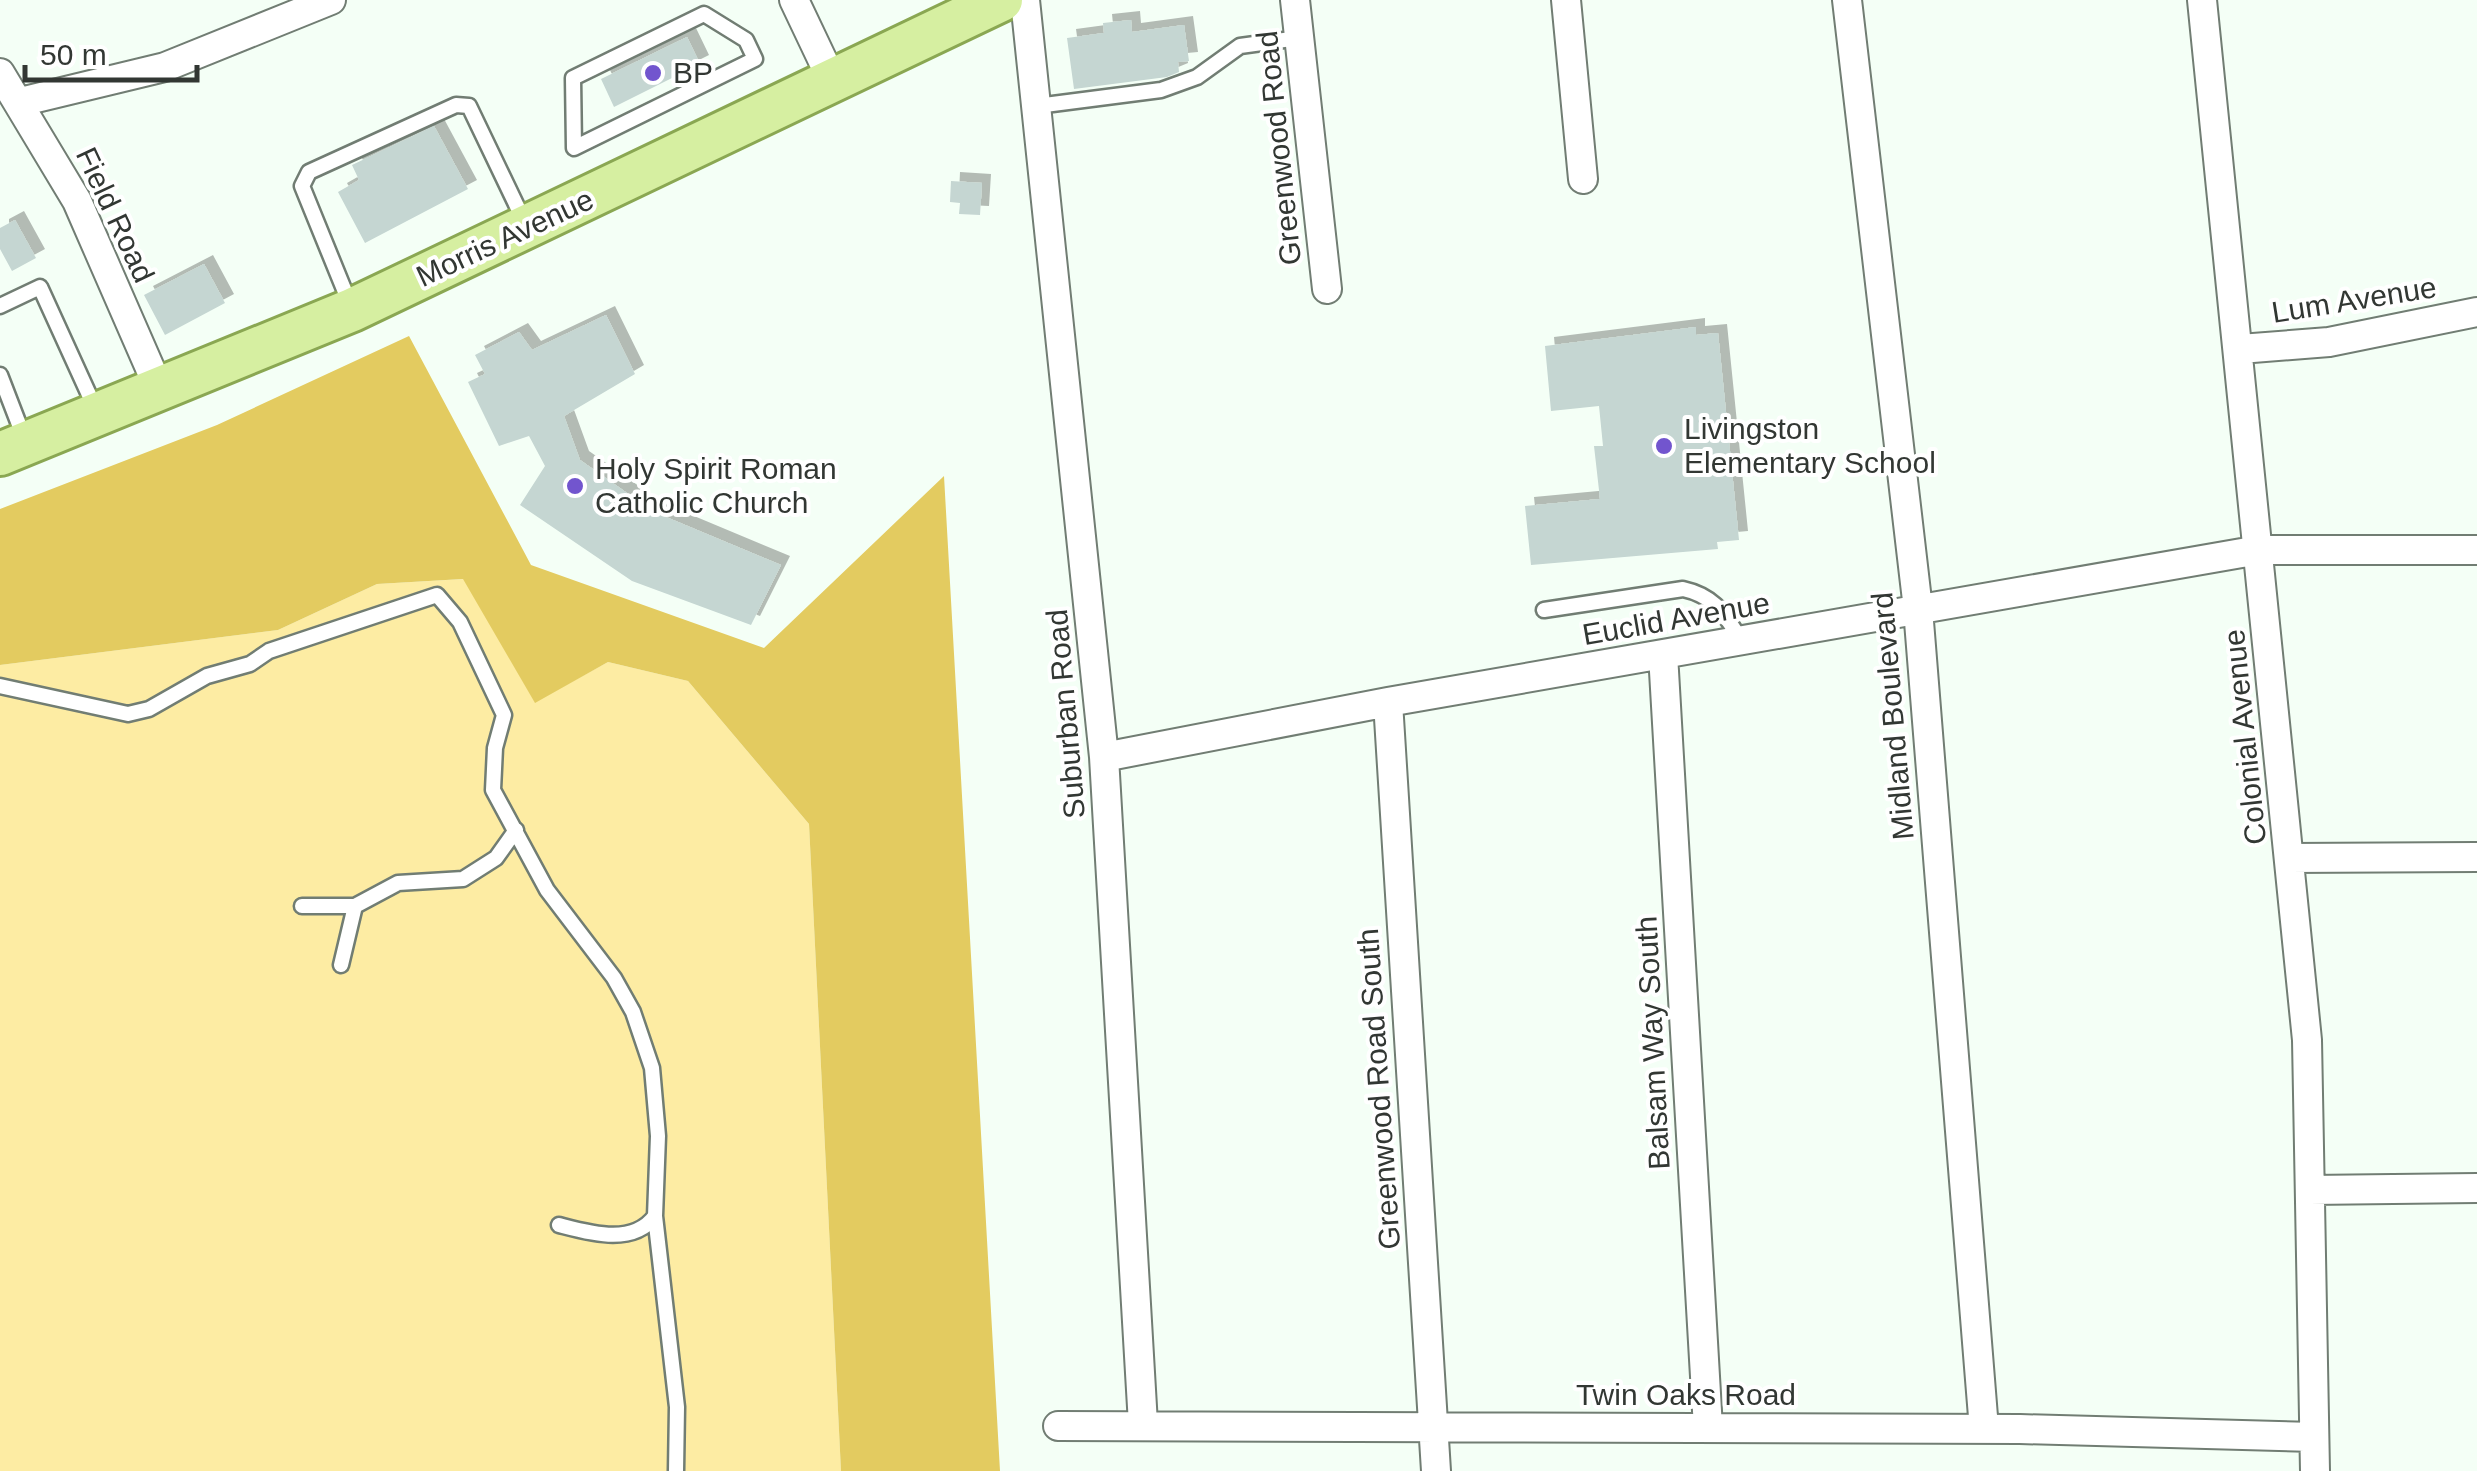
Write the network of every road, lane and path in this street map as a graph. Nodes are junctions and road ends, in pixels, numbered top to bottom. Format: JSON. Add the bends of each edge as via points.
{"nodes":[{"id":1,"x":331,"y":0,"type":"edge"},
{"id":2,"x":794,"y":0,"type":"edge"},
{"id":3,"x":1000,"y":0,"type":"edge"},
{"id":4,"x":1025,"y":0,"type":"edge"},
{"id":5,"x":1295,"y":0,"type":"edge"},
{"id":6,"x":1566,"y":0,"type":"edge"},
{"id":7,"x":1847,"y":0,"type":"edge"},
{"id":8,"x":2202,"y":0,"type":"edge"},
{"id":9,"x":1299,"y":38,"type":"junction"},
{"id":10,"x":755,"y":59,"type":"joint"},
{"id":11,"x":0,"y":74,"type":"edge"},
{"id":12,"x":832,"y":80,"type":"junction"},
{"id":13,"x":20,"y":102,"type":"junction"},
{"id":14,"x":1037,"y":106,"type":"junction"},
{"id":15,"x":1583,"y":179,"type":"dead end"},
{"id":16,"x":527,"y":228,"type":"junction"},
{"id":17,"x":1327,"y":289,"type":"dead end"},
{"id":18,"x":0,"y":306,"type":"edge"},
{"id":19,"x":352,"y":310,"type":"junction"},
{"id":20,"x":2477,"y":312,"type":"edge"},
{"id":21,"x":2240,"y":349,"type":"junction"},
{"id":22,"x":0,"y":376,"type":"edge"},
{"id":23,"x":160,"y":391,"type":"junction"},
{"id":24,"x":99,"y":415,"type":"junction"},
{"id":25,"x":13,"y":448,"type":"edge"},
{"id":26,"x":2260,"y":550,"type":"junction"},
{"id":27,"x":2477,"y":550,"type":"edge"},
{"id":28,"x":1544,"y":610,"type":"dead end"},
{"id":29,"x":1918,"y":610,"type":"junction"},
{"id":30,"x":1741,"y":640,"type":"junction"},
{"id":31,"x":1663,"y":654,"type":"junction"},
{"id":32,"x":0,"y":686,"type":"edge"},
{"id":33,"x":1388,"y":702,"type":"junction"},
{"id":34,"x":1104,"y":757,"type":"junction"},
{"id":35,"x":516,"y":830,"type":"junction"},
{"id":36,"x":2477,"y":857,"type":"edge"},
{"id":37,"x":2289,"y":858,"type":"junction"},
{"id":38,"x":302,"y":906,"type":"dead end"},
{"id":39,"x":356,"y":906,"type":"junction"},
{"id":40,"x":341,"y":965,"type":"dead end"},
{"id":41,"x":2477,"y":1188,"type":"edge"},
{"id":42,"x":2310,"y":1190,"type":"junction"},
{"id":43,"x":655,"y":1216,"type":"junction"},
{"id":44,"x":560,"y":1224,"type":"dead end"},
{"id":45,"x":1142,"y":1424,"type":"junction"},
{"id":46,"x":1058,"y":1426,"type":"dead end"},
{"id":47,"x":1433,"y":1427,"type":"junction"},
{"id":48,"x":1708,"y":1428,"type":"junction"},
{"id":49,"x":1984,"y":1429,"type":"junction"},
{"id":50,"x":2314,"y":1437,"type":"junction"},
{"id":51,"x":676,"y":1471,"type":"edge"},
{"id":52,"x":1436,"y":1471,"type":"edge"},
{"id":53,"x":2315,"y":1471,"type":"edge"}],
"edges":[{"from":1,"to":13,"type":"street","via":[[165,67]]},
{"from":2,"to":12,"type":"street"},
{"from":3,"to":12,"type":"main road","name":"Morris Avenue"},
{"from":4,"to":14,"type":"street","name":"Suburban Road"},
{"from":5,"to":9,"type":"street","name":"Greenwood Road"},
{"from":6,"to":15,"type":"street"},
{"from":7,"to":29,"type":"street","name":"Midland Boulevard"},
{"from":8,"to":21,"type":"street","name":"Colonial Avenue"},
{"from":9,"to":14,"type":"lane","via":[[1240,46],[1197,77],[1161,90]]},
{"from":9,"to":17,"type":"street","name":"Greenwood Road"},
{"from":10,"to":10,"type":"lane","via":[[592,139],[574,148],[573,78],[704,14],[746,40]]},
{"from":11,"to":13,"type":"street","name":"Field Road"},
{"from":12,"to":16,"type":"main road","name":"Morris Avenue"},
{"from":13,"to":23,"type":"street","name":"Field Road","via":[[76,202]]},
{"from":14,"to":34,"type":"street","name":"Suburban Road"},
{"from":16,"to":19,"type":"main road","name":"Morris Avenue"},
{"from":16,"to":19,"type":"lane","via":[[470,106],[456,105],[309,172],[302,186]]},
{"from":18,"to":24,"type":"lane","via":[[40,287]]},
{"from":19,"to":23,"type":"main road","name":"Morris Avenue"},
{"from":20,"to":21,"type":"street","name":"Lum Avenue","via":[[2329,342]]},
{"from":21,"to":26,"type":"street","name":"Colonial Avenue"},
{"from":22,"to":25,"type":"lane"},
{"from":23,"to":24,"type":"main road","name":"Morris Avenue"},
{"from":24,"to":25,"type":"main road","name":"Morris Avenue"},
{"from":26,"to":27,"type":"street","name":"Euclid Avenue"},
{"from":26,"to":29,"type":"street","name":"Euclid Avenue"},
{"from":26,"to":37,"type":"street","name":"Colonial Avenue"},
{"from":28,"to":30,"type":"lane","via":[[1683,589],[1717,603]]},
{"from":29,"to":30,"type":"street","name":"Euclid Avenue"},
{"from":29,"to":49,"type":"street","name":"Midland Boulevard"},
{"from":30,"to":31,"type":"street","name":"Euclid Avenue"},
{"from":31,"to":33,"type":"street","name":"Euclid Avenue"},
{"from":31,"to":48,"type":"street","name":"Balsam Way South"},
{"from":32,"to":35,"type":"lane","via":[[128,714],[269,650],[438,595],[460,622],[504,715],[494,790]]},
{"from":33,"to":34,"type":"street","name":"Euclid Avenue"},
{"from":33,"to":47,"type":"street","name":"Greenwood Road South"},
{"from":34,"to":45,"type":"street","name":"Suburban Road"},
{"from":35,"to":39,"type":"lane","via":[[496,858],[463,879],[398,882]]},
{"from":35,"to":43,"type":"lane","via":[[547,890],[633,1012],[652,1068]]},
{"from":36,"to":37,"type":"street"},
{"from":37,"to":42,"type":"street","name":"Colonial Avenue","via":[[2307,1040]]},
{"from":38,"to":39,"type":"lane"},
{"from":39,"to":40,"type":"lane"},
{"from":41,"to":42,"type":"street"},
{"from":42,"to":50,"type":"street","name":"Colonial Avenue"},
{"from":43,"to":44,"type":"lane","via":[[644,1228],[601,1236]]},
{"from":43,"to":51,"type":"lane","via":[[677,1408]]},
{"from":45,"to":46,"type":"street","name":"Twin Oaks Road"},
{"from":45,"to":47,"type":"street","name":"Twin Oaks Road"},
{"from":47,"to":48,"type":"street","name":"Twin Oaks Road"},
{"from":47,"to":52,"type":"street","name":"Greenwood Road South"},
{"from":48,"to":49,"type":"street","name":"Twin Oaks Road"},
{"from":49,"to":50,"type":"street","name":"Twin Oaks Road"},
{"from":50,"to":53,"type":"street","name":"Colonial Avenue"}]}
